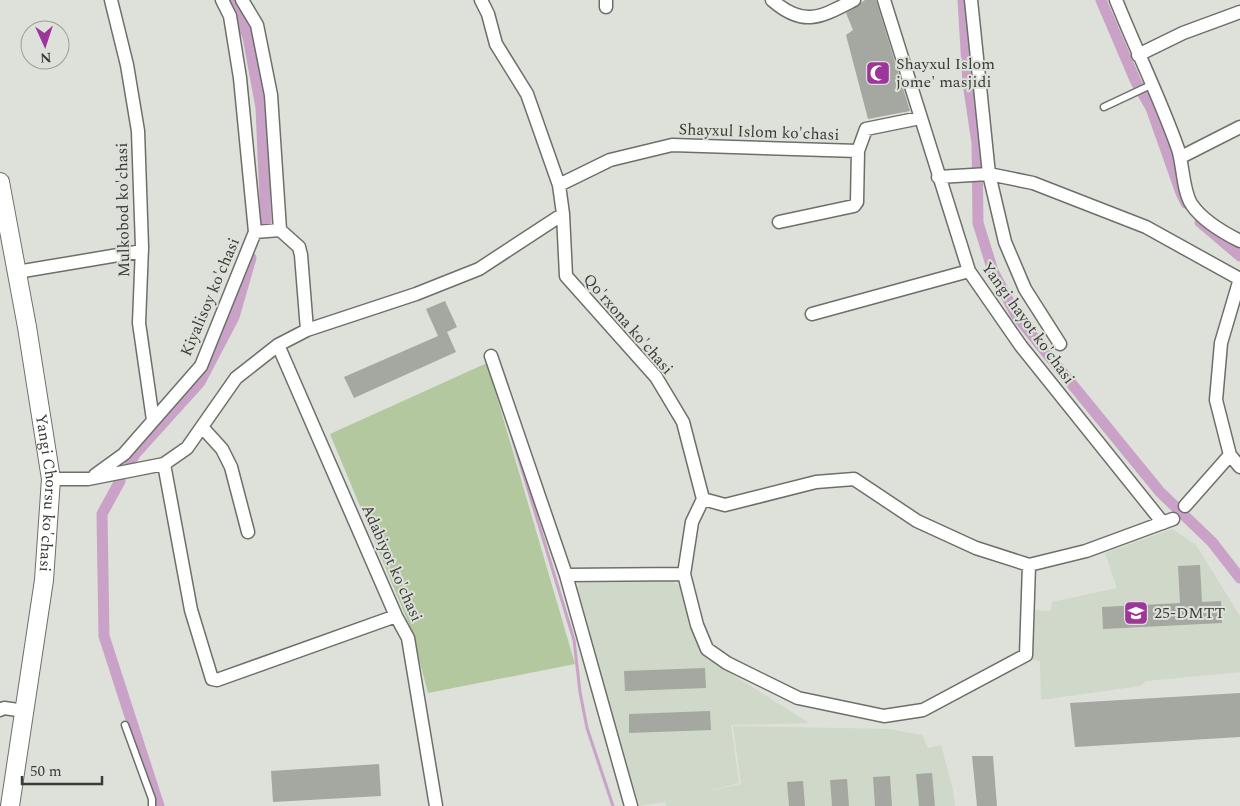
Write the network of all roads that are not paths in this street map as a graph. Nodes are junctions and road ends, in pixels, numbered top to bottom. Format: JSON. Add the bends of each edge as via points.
{"nodes":[{"id":1,"x":110,"y":0,"type":"edge"},
{"id":2,"x":222,"y":0,"type":"edge"},
{"id":3,"x":242,"y":0,"type":"edge"},
{"id":4,"x":481,"y":0,"type":"edge"},
{"id":5,"x":772,"y":0,"type":"edge"},
{"id":6,"x":854,"y":0,"type":"edge"},
{"id":7,"x":884,"y":0,"type":"edge"},
{"id":8,"x":971,"y":0,"type":"edge"},
{"id":9,"x":1116,"y":0,"type":"edge"},
{"id":10,"x":1240,"y":12,"type":"edge"},
{"id":11,"x":1138,"y":55,"type":"junction"},
{"id":12,"x":1153,"y":84,"type":"junction"},
{"id":13,"x":1104,"y":107,"type":"dead end"},
{"id":14,"x":920,"y":118,"type":"junction"},
{"id":15,"x":1240,"y":127,"type":"edge"},
{"id":16,"x":858,"y":151,"type":"junction"},
{"id":17,"x":1181,"y":157,"type":"junction"},
{"id":18,"x":988,"y":174,"type":"junction"},
{"id":19,"x":938,"y":177,"type":"junction"},
{"id":20,"x":0,"y":182,"type":"edge"},
{"id":21,"x":559,"y":185,"type":"junction"},
{"id":22,"x":563,"y":214,"type":"junction"},
{"id":23,"x":779,"y":222,"type":"dead end"},
{"id":24,"x":280,"y":230,"type":"junction"},
{"id":25,"x":255,"y":232,"type":"junction"},
{"id":26,"x":5,"y":234,"type":"edge"},
{"id":27,"x":1240,"y":241,"type":"edge"},
{"id":28,"x":142,"y":251,"type":"junction"},
{"id":29,"x":969,"y":271,"type":"junction"},
{"id":30,"x":17,"y":272,"type":"junction"},
{"id":31,"x":1239,"y":277,"type":"edge"},
{"id":32,"x":812,"y":314,"type":"dead end"},
{"id":33,"x":307,"y":330,"type":"junction"},
{"id":34,"x":1060,"y":344,"type":"dead end"},
{"id":35,"x":278,"y":345,"type":"junction"},
{"id":36,"x":492,"y":356,"type":"dead end"},
{"id":37,"x":153,"y":420,"type":"junction"},
{"id":38,"x":202,"y":427,"type":"junction"},
{"id":39,"x":1230,"y":455,"type":"junction"},
{"id":40,"x":164,"y":464,"type":"junction"},
{"id":41,"x":1240,"y":467,"type":"edge"},
{"id":42,"x":51,"y":479,"type":"junction"},
{"id":43,"x":88,"y":479,"type":"junction"},
{"id":44,"x":703,"y":500,"type":"junction"},
{"id":45,"x":1185,"y":506,"type":"dead end"},
{"id":46,"x":248,"y":532,"type":"dead end"},
{"id":47,"x":1029,"y":565,"type":"junction"},
{"id":48,"x":684,"y":574,"type":"junction"},
{"id":49,"x":566,"y":575,"type":"junction"},
{"id":50,"x":396,"y":616,"type":"junction"},
{"id":51,"x":2,"y":708,"type":"edge"},
{"id":52,"x":25,"y":711,"type":"junction"},
{"id":53,"x":125,"y":725,"type":"dead end"},
{"id":54,"x":10,"y":806,"type":"edge"},
{"id":55,"x":152,"y":806,"type":"edge"},
{"id":56,"x":436,"y":806,"type":"edge"},
{"id":57,"x":631,"y":806,"type":"edge"}],
"edges":[{"from":1,"to":28,"type":"street","name":"Mulkobod ko'chasi","via":[[127,65],[138,131]]},
{"from":2,"to":25,"type":"street","name":"Kiyalisoy ko'chasi","via":[[230,16],[240,78]]},
{"from":3,"to":24,"type":"street","via":[[257,25],[271,95]]},
{"from":4,"to":21,"type":"street","name":"Qo'rxona ko'chasi","via":[[496,44],[527,94]]},
{"from":5,"to":6,"type":"street","via":[[786,11],[804,17],[821,17]]},
{"from":7,"to":14,"type":"street","name":"Yangi hayot ko'chasi"},
{"from":8,"to":18,"type":"street"},
{"from":9,"to":11,"type":"street"},
{"from":10,"to":11,"type":"street","via":[[1183,33]]},
{"from":11,"to":12,"type":"street"},
{"from":12,"to":13,"type":"lane"},
{"from":12,"to":17,"type":"street"},
{"from":14,"to":16,"type":"street","name":"Shayxul Islom ko'chasi","via":[[866,129]]},
{"from":14,"to":19,"type":"street","name":"Yangi hayot ko'chasi"},
{"from":15,"to":17,"type":"street"},
{"from":16,"to":21,"type":"street","name":"Shayxul Islom ko'chasi","via":[[672,145],[610,160]]},
{"from":16,"to":23,"type":"street","via":[[857,202],[854,206]]},
{"from":17,"to":27,"type":"street","via":[[1190,203],[1201,217]]},
{"from":18,"to":19,"type":"street"},
{"from":18,"to":31,"type":"street","via":[[1033,182],[1104,209],[1146,227]]},
{"from":18,"to":34,"type":"street","via":[[1005,242],[1025,289]]},
{"from":19,"to":29,"type":"street","name":"Yangi hayot ko'chasi"},
{"from":20,"to":26,"type":"main road","name":"Yangi Chorsu ko'chasi"},
{"from":21,"to":22,"type":"street","name":"Qo'rxona ko'chasi"},
{"from":22,"to":33,"type":"street","via":[[479,269],[416,294]]},
{"from":22,"to":44,"type":"street","name":"Qo'rxona ko'chasi","via":[[566,276],[656,377],[683,422]]},
{"from":24,"to":25,"type":"street","name":"Kiyalisoy ko'chasi"},
{"from":24,"to":33,"type":"street","via":[[299,247]]},
{"from":25,"to":37,"type":"street","name":"Kiyalisoy ko'chasi","via":[[201,366]]},
{"from":26,"to":30,"type":"main road","name":"Yangi Chorsu ko'chasi"},
{"from":28,"to":30,"type":"street"},
{"from":28,"to":37,"type":"street","name":"Mulkobod ko'chasi","via":[[138,322]]},
{"from":29,"to":32,"type":"street"},
{"from":29,"to":47,"type":"street","name":"Yangi hayot ko'chasi","via":[[1022,346],[1168,521],[1086,552]]},
{"from":30,"to":42,"type":"main road","name":"Yangi Chorsu ko'chasi"},
{"from":31,"to":39,"type":"street","via":[[1221,343],[1216,400]]},
{"from":33,"to":35,"type":"street"},
{"from":35,"to":38,"type":"street","via":[[236,378]]},
{"from":35,"to":50,"type":"street","name":"Adabiyot ko'chasi"},
{"from":36,"to":49,"type":"street"},
{"from":37,"to":43,"type":"street","name":"Kiyalisoy ko'chasi","via":[[124,454]]},
{"from":38,"to":40,"type":"street","via":[[187,448]]},
{"from":38,"to":46,"type":"street","via":[[222,449],[231,467]]},
{"from":39,"to":41,"type":"street"},
{"from":39,"to":45,"type":"street"},
{"from":40,"to":43,"type":"street"},
{"from":40,"to":50,"type":"street","via":[[191,610],[212,679],[217,680]]},
{"from":42,"to":43,"type":"street"},
{"from":42,"to":52,"type":"main road","name":"Yangi Chorsu ko'chasi","via":[[44,580]]},
{"from":44,"to":47,"type":"street","via":[[725,505],[816,482],[854,479],[917,521],[976,548]]},
{"from":44,"to":48,"type":"street","via":[[692,522]]},
{"from":47,"to":48,"type":"street","via":[[1026,655],[923,710],[884,716],[798,698],[727,663],[707,649],[697,626]]},
{"from":48,"to":49,"type":"street"},
{"from":49,"to":57,"type":"street"},
{"from":50,"to":56,"type":"street","name":"Adabiyot ko'chasi","via":[[408,638]]},
{"from":51,"to":52,"type":"street"},
{"from":52,"to":54,"type":"main road","name":"Yangi Chorsu ko'chasi"},
{"from":53,"to":55,"type":"lane"}]}
